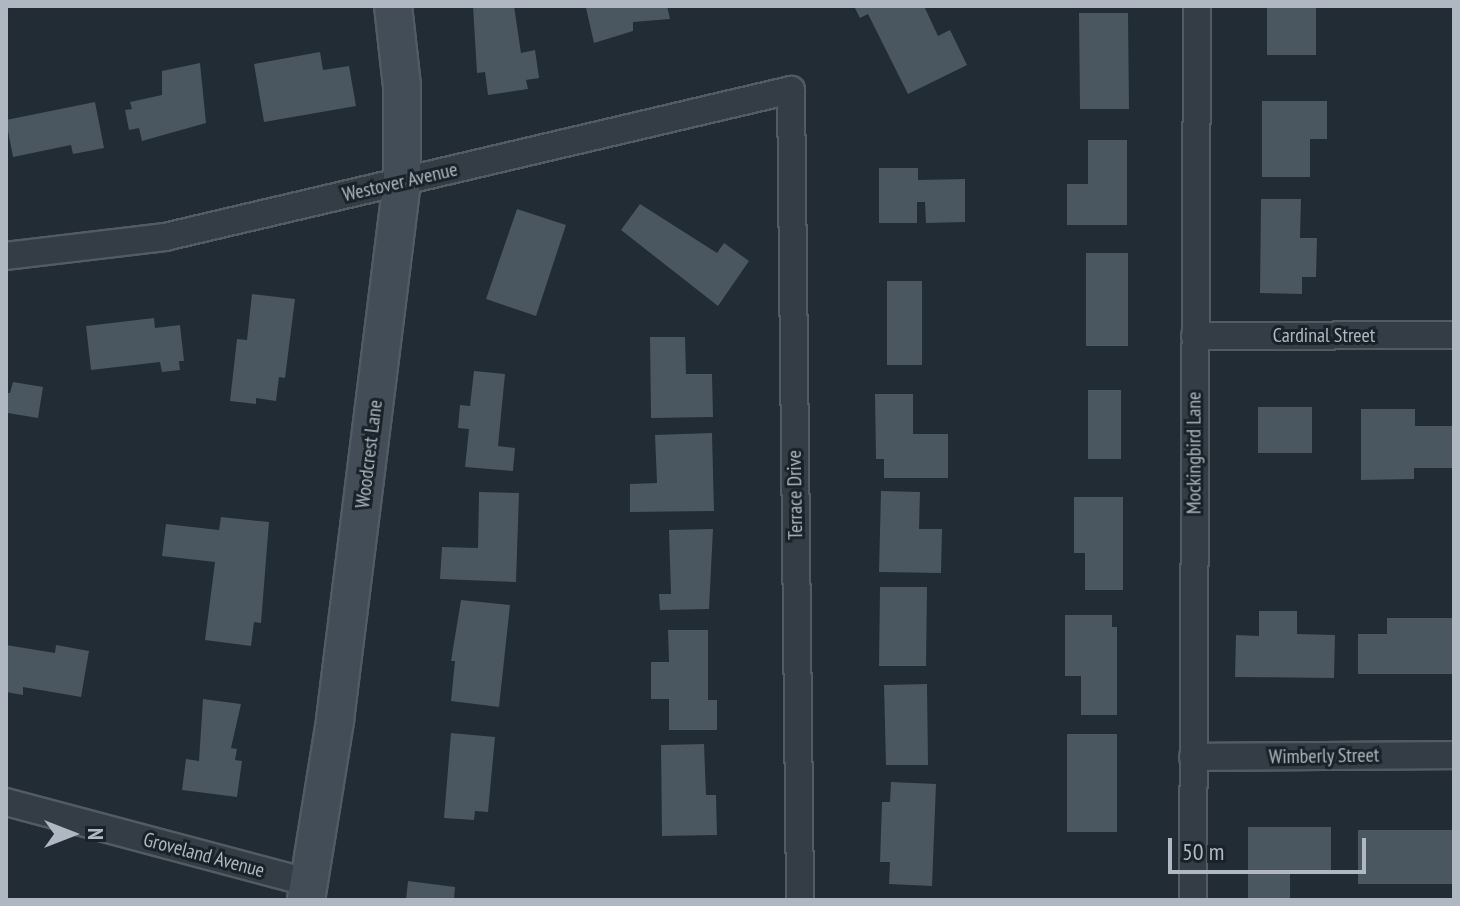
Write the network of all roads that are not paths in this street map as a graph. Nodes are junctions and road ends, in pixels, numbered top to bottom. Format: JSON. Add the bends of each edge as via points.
{"nodes":[{"id":1,"x":393,"y":6,"type":"edge"},
{"id":2,"x":1197,"y":6,"type":"edge"},
{"id":3,"x":791,"y":90,"type":"joint"},
{"id":4,"x":402,"y":181,"type":"junction"},
{"id":5,"x":6,"y":256,"type":"edge"},
{"id":6,"x":1454,"y":335,"type":"edge"},
{"id":7,"x":1195,"y":336,"type":"junction"},
{"id":8,"x":1454,"y":755,"type":"edge"},
{"id":9,"x":1193,"y":757,"type":"junction"},
{"id":10,"x":6,"y":802,"type":"edge"},
{"id":11,"x":308,"y":892,"type":"edge"},
{"id":12,"x":800,"y":900,"type":"edge"},
{"id":13,"x":1193,"y":900,"type":"edge"}],
"edges":[{"from":1,"to":4,"type":"street","name":"Woodcrest Lane","via":[[402,86]]},
{"from":2,"to":7,"type":"street","name":"Mockingbird Lane"},
{"from":3,"to":4,"type":"street","name":"Westover Avenue"},
{"from":3,"to":12,"type":"street","name":"Terrace Drive"},
{"from":4,"to":5,"type":"street","name":"Westover Avenue","via":[[165,237]]},
{"from":4,"to":11,"type":"street","name":"Woodcrest Lane"},
{"from":6,"to":7,"type":"street","name":"Cardinal Street"},
{"from":7,"to":9,"type":"street","name":"Mockingbird Lane"},
{"from":8,"to":9,"type":"street","name":"Wimberly Street"},
{"from":9,"to":13,"type":"street","name":"Mockingbird Lane"},
{"from":10,"to":11,"type":"street","name":"Groveland Avenue"}]}
